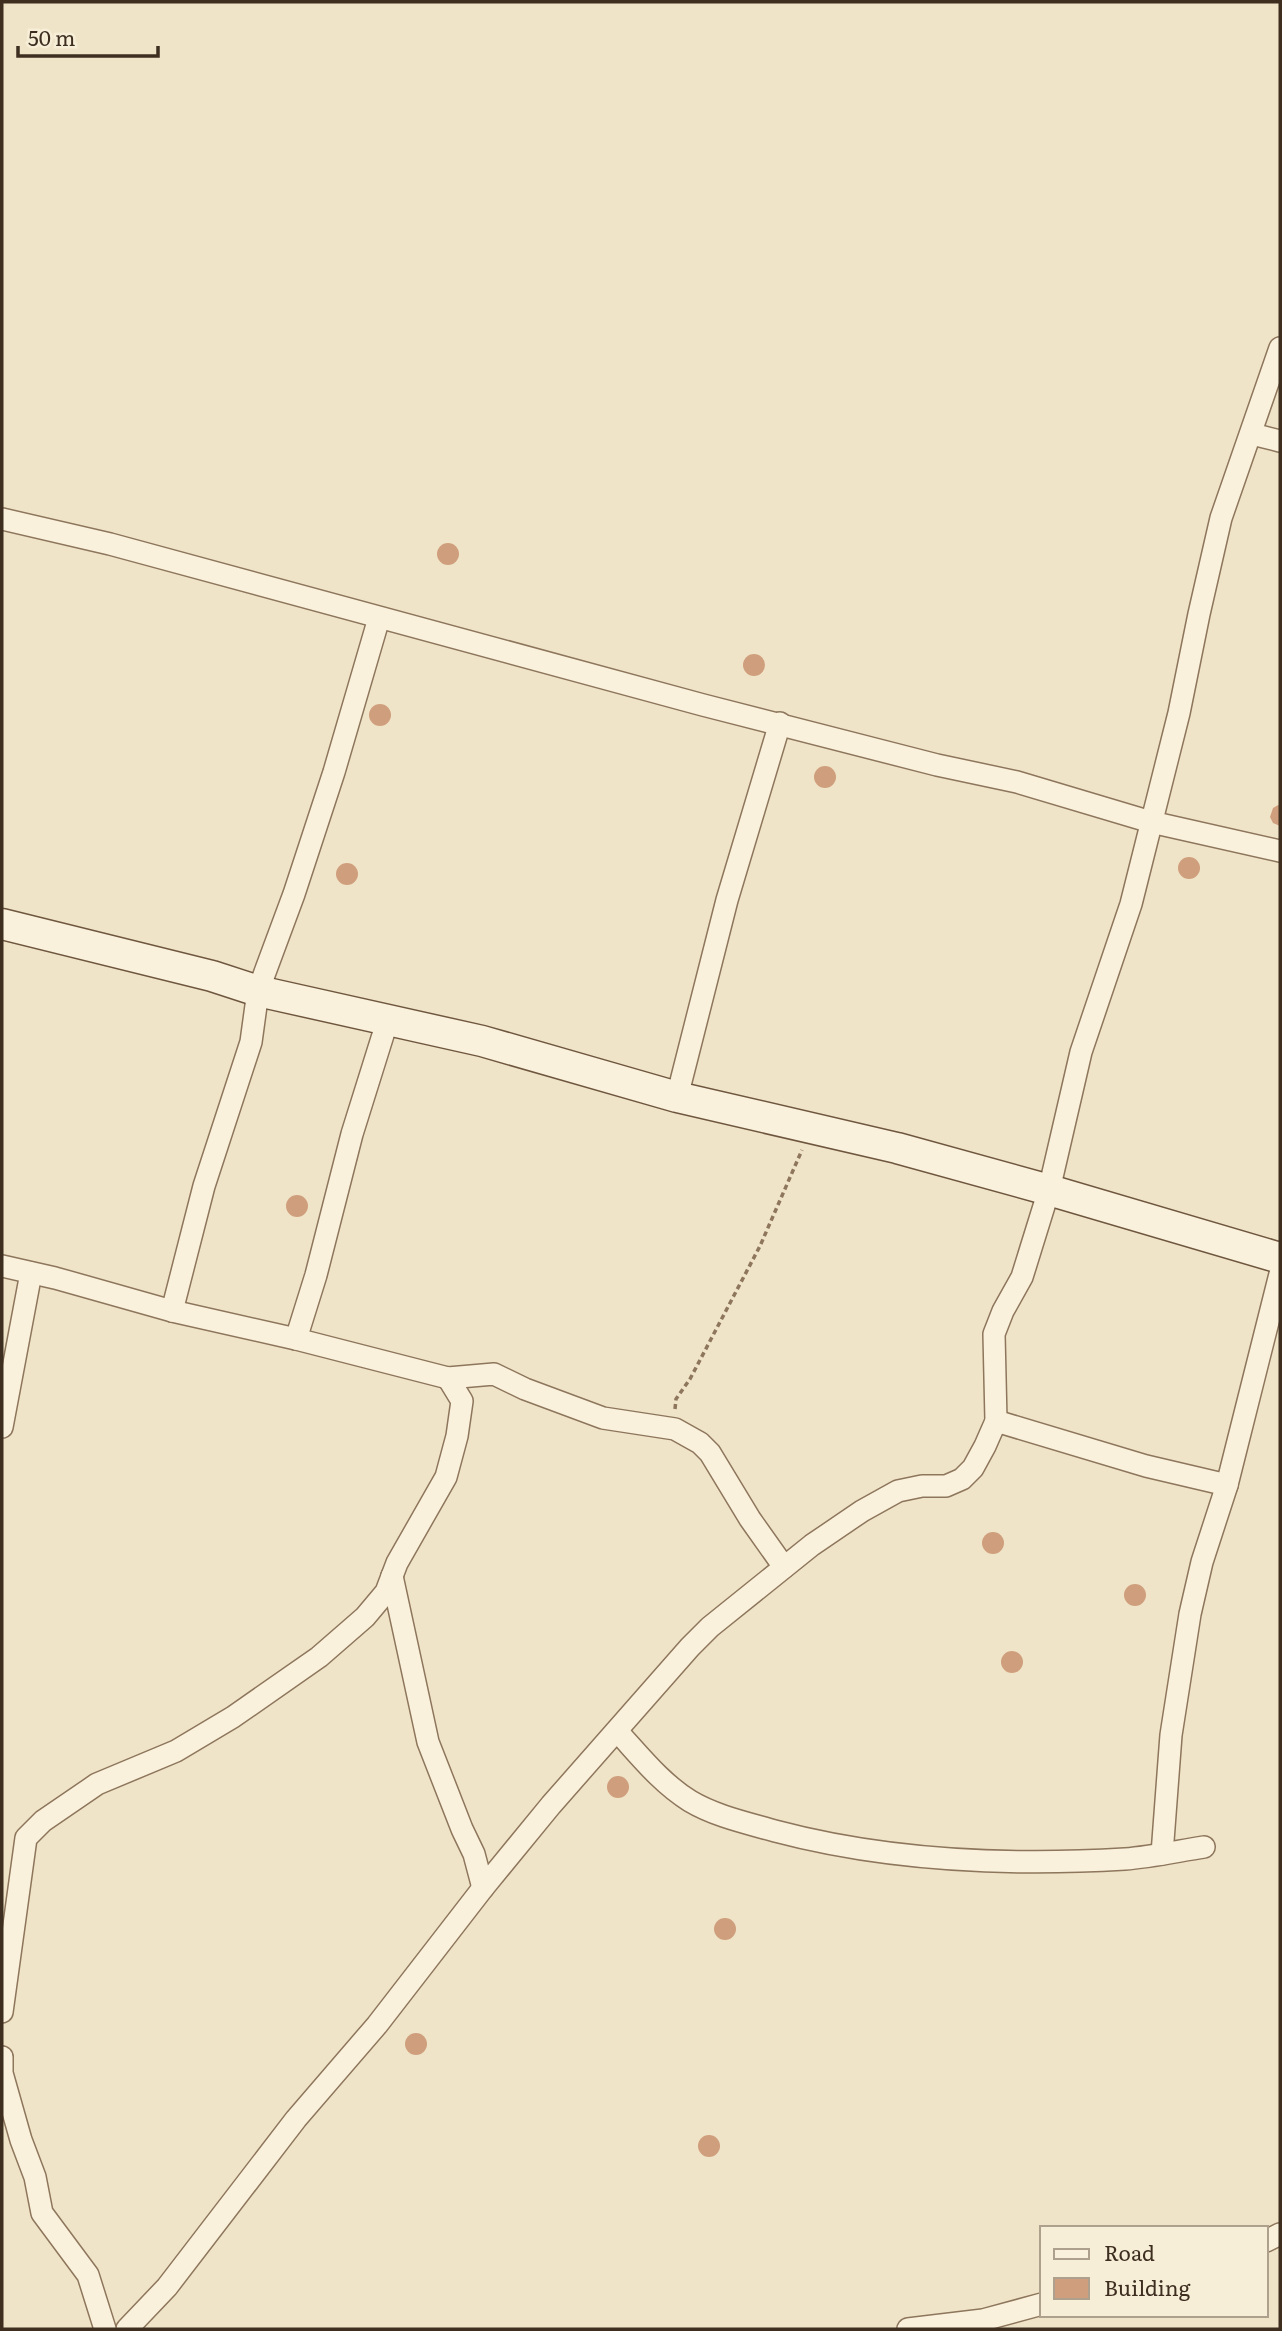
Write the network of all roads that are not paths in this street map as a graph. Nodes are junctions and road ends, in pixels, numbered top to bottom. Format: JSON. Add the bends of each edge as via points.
{"nodes":[{"id":1,"x":1280,"y":348,"type":"edge"},
{"id":2,"x":1252,"y":434,"type":"junction"},
{"id":3,"x":1280,"y":441,"type":"edge"},
{"id":4,"x":3,"y":522,"type":"edge"},
{"id":5,"x":379,"y":618,"type":"junction"},
{"id":6,"x":780,"y":723,"type":"junction"},
{"id":7,"x":1151,"y":822,"type":"junction"},
{"id":8,"x":1280,"y":851,"type":"edge"},
{"id":9,"x":2,"y":924,"type":"edge"},
{"id":10,"x":258,"y":991,"type":"junction"},
{"id":11,"x":387,"y":1019,"type":"junction"},
{"id":12,"x":677,"y":1097,"type":"junction"},
{"id":13,"x":1049,"y":1190,"type":"junction"},
{"id":14,"x":1280,"y":1258,"type":"edge"},
{"id":15,"x":2,"y":1266,"type":"edge"},
{"id":16,"x":31,"y":1273,"type":"junction"},
{"id":17,"x":1280,"y":1273,"type":"edge"},
{"id":18,"x":172,"y":1311,"type":"junction"},
{"id":19,"x":296,"y":1339,"type":"junction"},
{"id":20,"x":447,"y":1378,"type":"junction"},
{"id":21,"x":996,"y":1421,"type":"junction"},
{"id":22,"x":2,"y":1427,"type":"edge"},
{"id":23,"x":1227,"y":1485,"type":"junction"},
{"id":24,"x":784,"y":1567,"type":"junction"},
{"id":25,"x":392,"y":1576,"type":"junction"},
{"id":26,"x":617,"y":1731,"type":"junction"},
{"id":27,"x":1204,"y":1847,"type":"dead end"},
{"id":28,"x":1162,"y":1854,"type":"junction"},
{"id":29,"x":483,"y":1888,"type":"junction"},
{"id":30,"x":2,"y":2012,"type":"edge"},
{"id":31,"x":2,"y":2057,"type":"edge"},
{"id":32,"x":1040,"y":2305,"type":"edge"},
{"id":33,"x":105,"y":2329,"type":"edge"},
{"id":34,"x":127,"y":2329,"type":"edge"},
{"id":35,"x":908,"y":2329,"type":"edge"}],
"edges":[{"from":1,"to":2,"type":"street"},
{"from":2,"to":3,"type":"street"},
{"from":2,"to":7,"type":"street","via":[[1221,518],[1180,713]]},
{"from":4,"to":5,"type":"street","via":[[110,544]]},
{"from":5,"to":6,"type":"street"},
{"from":5,"to":10,"type":"street","via":[[310,845]]},
{"from":6,"to":7,"type":"street","via":[[1017,782]]},
{"from":6,"to":12,"type":"street","via":[[727,900]]},
{"from":7,"to":8,"type":"street"},
{"from":7,"to":13,"type":"street","via":[[1131,904],[1081,1052]]},
{"from":9,"to":10,"type":"street"},
{"from":10,"to":11,"type":"street"},
{"from":10,"to":18,"type":"street","via":[[251,1042],[204,1186]]},
{"from":11,"to":12,"type":"street"},
{"from":11,"to":19,"type":"street"},
{"from":12,"to":13,"type":"street"},
{"from":13,"to":14,"type":"street"},
{"from":13,"to":21,"type":"street","via":[[1022,1277],[994,1335]]},
{"from":15,"to":16,"type":"street"},
{"from":16,"to":18,"type":"street"},
{"from":16,"to":22,"type":"street"},
{"from":17,"to":23,"type":"street"},
{"from":18,"to":19,"type":"street"},
{"from":19,"to":20,"type":"street"},
{"from":20,"to":24,"type":"street","via":[[494,1374],[603,1418],[675,1429],[700,1443]]},
{"from":20,"to":25,"type":"street","via":[[462,1401],[446,1477]]},
{"from":21,"to":23,"type":"street"},
{"from":21,"to":24,"type":"street","via":[[973,1468],[962,1479],[946,1486],[898,1491]]},
{"from":23,"to":28,"type":"street","via":[[1190,1614],[1171,1735]]},
{"from":24,"to":26,"type":"street","via":[[710,1627]]},
{"from":25,"to":29,"type":"street","via":[[428,1742],[474,1854]]},
{"from":25,"to":30,"type":"street","via":[[386,1592],[365,1616],[320,1657],[176,1751],[97,1784],[26,1838]]},
{"from":26,"to":28,"type":"street","via":[[656,1774],[693,1803],[735,1820],[820,1843],[891,1854],[982,1860],[1127,1859]]},
{"from":26,"to":29,"type":"street"},
{"from":27,"to":28,"type":"street"},
{"from":29,"to":34,"type":"street","via":[[167,2287]]},
{"from":31,"to":33,"type":"street","via":[[2,2073],[42,2213],[88,2275]]},
{"from":32,"to":35,"type":"street","via":[[983,2320]]}]}
